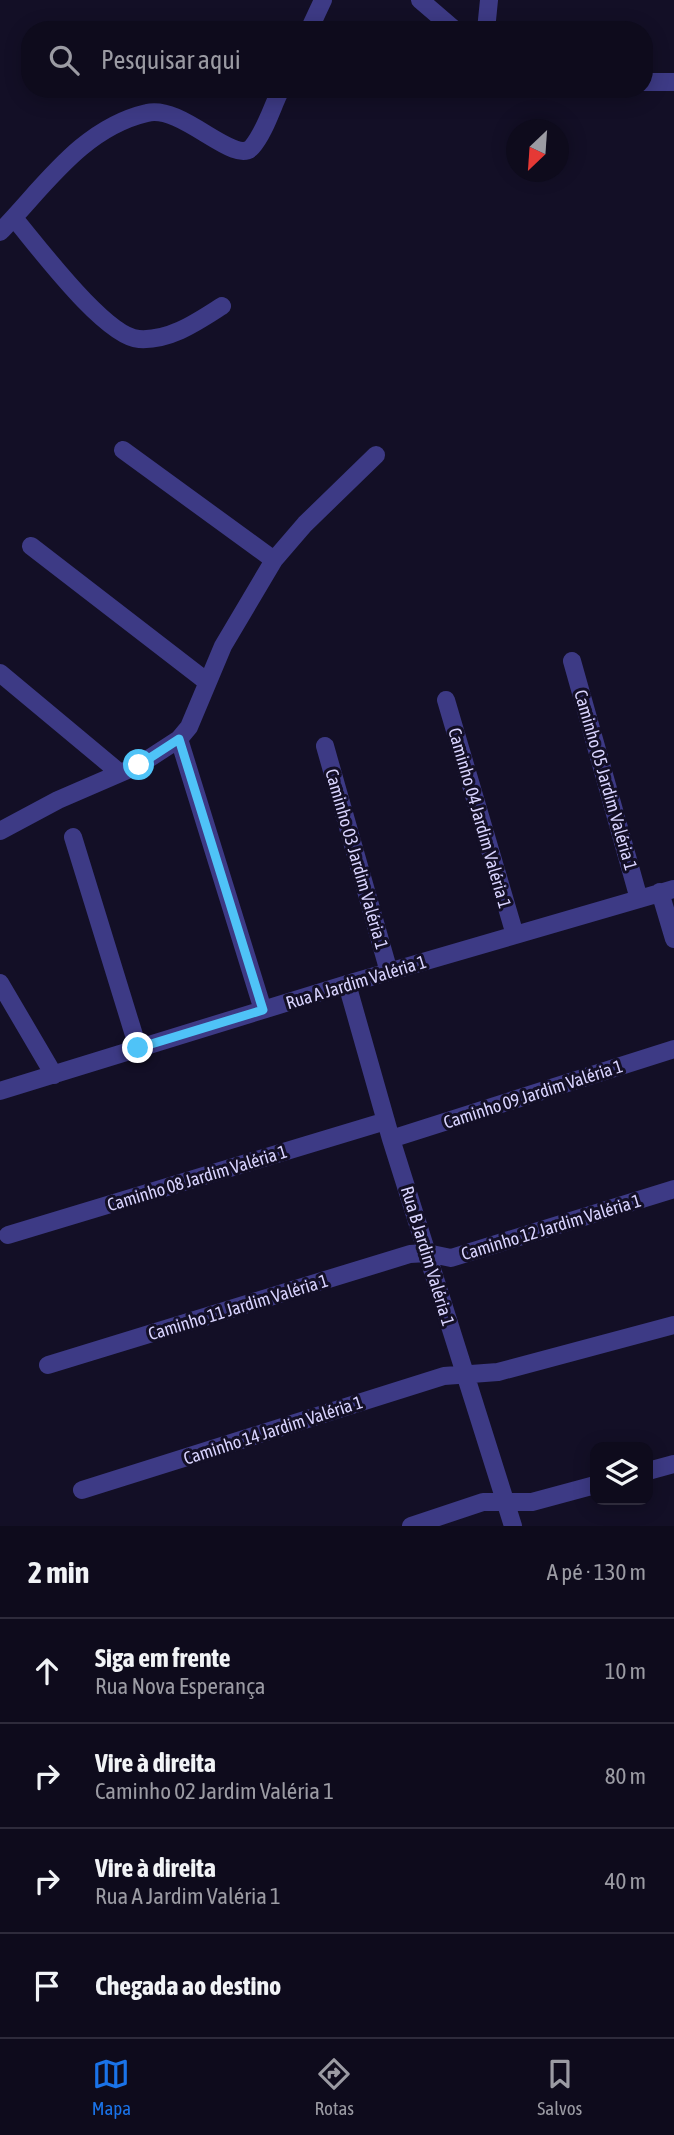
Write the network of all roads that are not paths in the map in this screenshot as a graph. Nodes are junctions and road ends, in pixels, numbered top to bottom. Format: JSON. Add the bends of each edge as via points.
{"nodes":[{"id":1,"x":323,"y":0,"type":"edge"},
{"id":2,"x":419,"y":0,"type":"edge"},
{"id":3,"x":489,"y":0,"type":"edge"},
{"id":4,"x":313,"y":21,"type":"edge"},
{"id":5,"x":444,"y":21,"type":"edge"},
{"id":6,"x":487,"y":21,"type":"edge"},
{"id":7,"x":653,"y":82,"type":"edge"},
{"id":8,"x":674,"y":82,"type":"edge"},
{"id":9,"x":276,"y":98,"type":"edge"},
{"id":10,"x":14,"y":218,"type":"junction"},
{"id":11,"x":0,"y":232,"type":"edge"},
{"id":12,"x":222,"y":306,"type":"dead end"},
{"id":13,"x":123,"y":450,"type":"dead end"},
{"id":14,"x":376,"y":455,"type":"dead end"},
{"id":15,"x":31,"y":546,"type":"dead end"},
{"id":16,"x":274,"y":560,"type":"junction"},
{"id":17,"x":572,"y":661,"type":"dead end"},
{"id":18,"x":0,"y":673,"type":"edge"},
{"id":19,"x":206,"y":681,"type":"junction"},
{"id":20,"x":446,"y":700,"type":"dead end"},
{"id":21,"x":179,"y":739,"type":"junction"},
{"id":22,"x":325,"y":746,"type":"dead end"},
{"id":23,"x":120,"y":773,"type":"junction"},
{"id":24,"x":0,"y":831,"type":"edge"},
{"id":25,"x":73,"y":837,"type":"dead end"},
{"id":26,"x":667,"y":891,"type":"edge"},
{"id":27,"x":639,"y":899,"type":"junction"},
{"id":28,"x":515,"y":935,"type":"junction"},
{"id":29,"x":674,"y":939,"type":"edge"},
{"id":30,"x":389,"y":972,"type":"junction"},
{"id":31,"x":0,"y":983,"type":"edge"},
{"id":32,"x":346,"y":984,"type":"junction"},
{"id":33,"x":263,"y":1010,"type":"junction"},
{"id":34,"x":138,"y":1048,"type":"junction"},
{"id":35,"x":674,"y":1049,"type":"edge"},
{"id":36,"x":54,"y":1075,"type":"junction"},
{"id":37,"x":0,"y":1091,"type":"edge"},
{"id":38,"x":388,"y":1130,"type":"junction"},
{"id":39,"x":674,"y":1189,"type":"edge"},
{"id":40,"x":8,"y":1236,"type":"dead end"},
{"id":41,"x":428,"y":1253,"type":"junction"},
{"id":42,"x":674,"y":1325,"type":"edge"},
{"id":43,"x":48,"y":1365,"type":"dead end"},
{"id":44,"x":463,"y":1373,"type":"junction"},
{"id":45,"x":674,"y":1464,"type":"edge"},
{"id":46,"x":653,"y":1470,"type":"edge"},
{"id":47,"x":590,"y":1486,"type":"edge"},
{"id":48,"x":82,"y":1490,"type":"dead end"},
{"id":49,"x":505,"y":1503,"type":"junction"},
{"id":50,"x":411,"y":1526,"type":"edge"},
{"id":51,"x":513,"y":1526,"type":"edge"}],
"edges":[{"from":1,"to":4,"type":"street"},
{"from":2,"to":5,"type":"street"},
{"from":3,"to":6,"type":"street"},
{"from":7,"to":8,"type":"street"},
{"from":9,"to":10,"type":"street","via":[[251,149],[237,152],[176,115],[162,111],[132,118],[80,147]]},
{"from":10,"to":11,"type":"street"},
{"from":10,"to":12,"type":"street","via":[[74,290],[124,335],[159,337],[187,328]]},
{"from":13,"to":16,"type":"street"},
{"from":14,"to":16,"type":"street"},
{"from":15,"to":19,"type":"street"},
{"from":16,"to":19,"type":"street"},
{"from":17,"to":27,"type":"street","name":"Caminho 05 Jardim Valéria 1"},
{"from":18,"to":23,"type":"street"},
{"from":19,"to":21,"type":"street","via":[[189,727]]},
{"from":20,"to":28,"type":"street","name":"Caminho 04 Jardim Valéria 1"},
{"from":21,"to":23,"type":"street"},
{"from":21,"to":33,"type":"street"},
{"from":22,"to":30,"type":"street","name":"Caminho 03 Jardim Valéria 1"},
{"from":23,"to":24,"type":"street"},
{"from":25,"to":34,"type":"street"},
{"from":26,"to":27,"type":"street","name":"Rua A Jardim Valéria 1"},
{"from":26,"to":29,"type":"street"},
{"from":27,"to":28,"type":"street","name":"Rua A Jardim Valéria 1"},
{"from":28,"to":30,"type":"street","name":"Rua A Jardim Valéria 1"},
{"from":30,"to":32,"type":"street","name":"Rua A Jardim Valéria 1"},
{"from":31,"to":36,"type":"street"},
{"from":32,"to":33,"type":"street","name":"Rua A Jardim Valéria 1"},
{"from":32,"to":38,"type":"street","name":"Rua B Jardim Valéria 1"},
{"from":33,"to":34,"type":"street","name":"Rua A Jardim Valéria 1"},
{"from":34,"to":36,"type":"street","name":"Rua A Jardim Valéria 1"},
{"from":35,"to":38,"type":"street","name":"Caminho 09 Jardim Valéria 1"},
{"from":36,"to":37,"type":"street","name":"Rua A Jardim Valéria 1"},
{"from":38,"to":40,"type":"street","name":"Caminho 08 Jardim Valéria 1"},
{"from":38,"to":41,"type":"street","name":"Rua B Jardim Valéria 1"},
{"from":39,"to":41,"type":"street","name":"Caminho 12 Jardim Valéria 1","via":[[451,1258]]},
{"from":41,"to":43,"type":"street","name":"Caminho 11 Jardim Valéria 1","via":[[410,1254]]},
{"from":41,"to":44,"type":"street","name":"Rua B Jardim Valéria 1"},
{"from":42,"to":44,"type":"street","name":"Caminho 14 Jardim Valéria 1","via":[[498,1372]]},
{"from":44,"to":48,"type":"street","name":"Caminho 14 Jardim Valéria 1"},
{"from":44,"to":49,"type":"street","name":"Rua B Jardim Valéria 1"},
{"from":45,"to":46,"type":"street"},
{"from":47,"to":49,"type":"street","via":[[533,1502]]},
{"from":49,"to":50,"type":"street","via":[[483,1502]]},
{"from":49,"to":51,"type":"street","name":"Rua B Jardim Valéria 1"}]}
